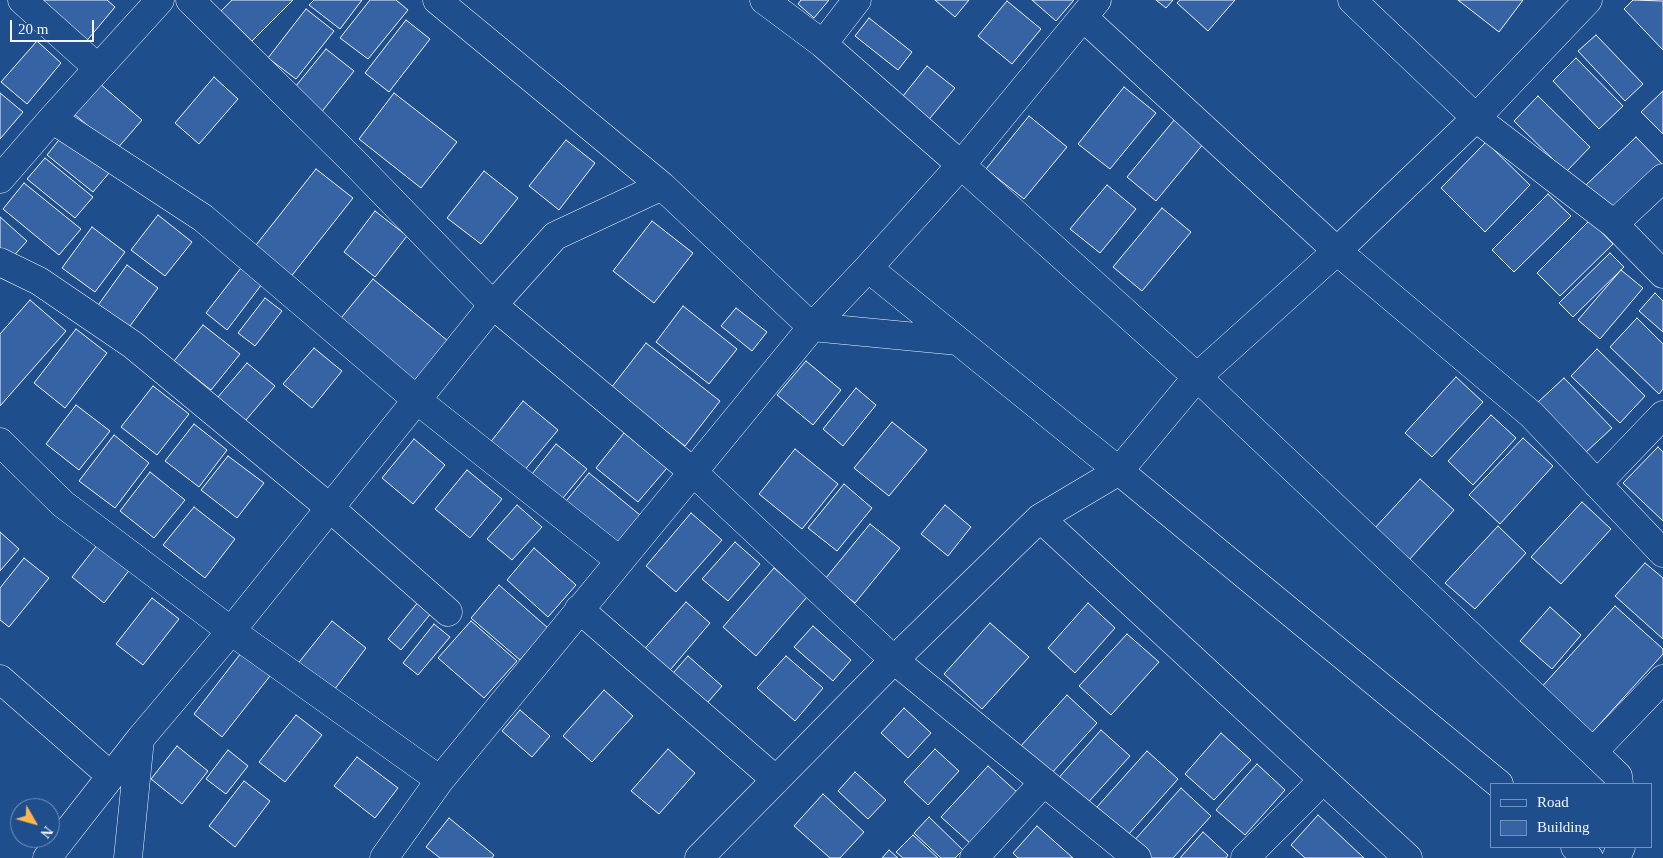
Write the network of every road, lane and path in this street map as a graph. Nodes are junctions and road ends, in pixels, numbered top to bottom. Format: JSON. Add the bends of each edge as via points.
{"nodes":[{"id":1,"x":22,"y":0,"type":"edge"},
{"id":2,"x":160,"y":0,"type":"edge"},
{"id":3,"x":190,"y":0,"type":"edge"},
{"id":4,"x":437,"y":0,"type":"edge"},
{"id":5,"x":764,"y":0,"type":"edge"},
{"id":6,"x":857,"y":0,"type":"edge"},
{"id":7,"x":1352,"y":0,"type":"edge"},
{"id":8,"x":1588,"y":0,"type":"edge"},
{"id":9,"x":1090,"y":8,"type":"edge"},
{"id":10,"x":823,"y":44,"type":"junction"},
{"id":11,"x":98,"y":68,"type":"junction"},
{"id":12,"x":1476,"y":118,"type":"junction"},
{"id":13,"x":52,"y":119,"type":"junction"},
{"id":14,"x":961,"y":164,"type":"junction"},
{"id":15,"x":1663,"y":178,"type":"edge"},
{"id":16,"x":0,"y":180,"type":"edge"},
{"id":17,"x":662,"y":186,"type":"junction"},
{"id":18,"x":1614,"y":224,"type":"junction"},
{"id":19,"x":1337,"y":250,"type":"junction"},
{"id":20,"x":0,"y":262,"type":"edge"},
{"id":21,"x":868,"y":268,"type":"junction"},
{"id":22,"x":1663,"y":274,"type":"edge"},
{"id":23,"x":494,"y":305,"type":"junction"},
{"id":24,"x":812,"y":327,"type":"junction"},
{"id":25,"x":958,"y":341,"type":"junction"},
{"id":26,"x":1197,"y":378,"type":"junction"},
{"id":27,"x":417,"y":400,"type":"junction"},
{"id":28,"x":1663,"y":415,"type":"edge"},
{"id":29,"x":0,"y":442,"type":"edge"},
{"id":30,"x":692,"y":472,"type":"junction"},
{"id":31,"x":1119,"y":472,"type":"junction"},
{"id":32,"x":1597,"y":484,"type":"junction"},
{"id":33,"x":330,"y":508,"type":"junction"},
{"id":34,"x":1040,"y":518,"type":"junction"},
{"id":35,"x":1663,"y":553,"type":"edge"},
{"id":36,"x":619,"y":560,"type":"junction"},
{"id":37,"x":579,"y":609,"type":"junction"},
{"id":38,"x":448,"y":612,"type":"dead end"},
{"id":39,"x":231,"y":631,"type":"junction"},
{"id":40,"x":894,"y":660,"type":"junction"},
{"id":41,"x":0,"y":679,"type":"edge"},
{"id":42,"x":1663,"y":679,"type":"edge"},
{"id":43,"x":140,"y":739,"type":"junction"},
{"id":44,"x":1593,"y":752,"type":"junction"},
{"id":45,"x":111,"y":776,"type":"junction"},
{"id":46,"x":440,"y":780,"type":"junction"},
{"id":47,"x":776,"y":780,"type":"junction"},
{"id":48,"x":1323,"y":780,"type":"junction"},
{"id":49,"x":1044,"y":782,"type":"junction"},
{"id":50,"x":1498,"y":783,"type":"edge"},
{"id":51,"x":1619,"y":783,"type":"edge"},
{"id":52,"x":1576,"y":848,"type":"edge"},
{"id":53,"x":47,"y":858,"type":"edge"},
{"id":54,"x":128,"y":858,"type":"edge"},
{"id":55,"x":384,"y":858,"type":"edge"},
{"id":56,"x":699,"y":858,"type":"edge"},
{"id":57,"x":974,"y":858,"type":"edge"},
{"id":58,"x":1137,"y":858,"type":"edge"},
{"id":59,"x":1245,"y":858,"type":"edge"},
{"id":60,"x":1408,"y":858,"type":"edge"},
{"id":61,"x":1588,"y":858,"type":"edge"}],
"edges":[{"from":1,"to":11,"type":"street"},
{"from":2,"to":11,"type":"street"},
{"from":3,"to":23,"type":"street"},
{"from":4,"to":17,"type":"street"},
{"from":5,"to":10,"type":"street"},
{"from":6,"to":10,"type":"street"},
{"from":7,"to":12,"type":"street"},
{"from":8,"to":12,"type":"street"},
{"from":9,"to":14,"type":"street"},
{"from":9,"to":19,"type":"street"},
{"from":10,"to":14,"type":"street"},
{"from":11,"to":13,"type":"street"},
{"from":12,"to":18,"type":"street"},
{"from":12,"to":19,"type":"street"},
{"from":13,"to":16,"type":"street"},
{"from":13,"to":27,"type":"street","via":[[203,218]]},
{"from":14,"to":21,"type":"street"},
{"from":14,"to":26,"type":"street"},
{"from":15,"to":18,"type":"street"},
{"from":17,"to":23,"type":"street","via":[[555,236]]},
{"from":17,"to":24,"type":"street"},
{"from":18,"to":22,"type":"street"},
{"from":19,"to":26,"type":"street"},
{"from":19,"to":32,"type":"street","via":[[1532,415]]},
{"from":20,"to":33,"type":"street","via":[[39,280],[133,344]]},
{"from":21,"to":24,"type":"street"},
{"from":21,"to":25,"type":"street"},
{"from":23,"to":27,"type":"street"},
{"from":23,"to":30,"type":"street"},
{"from":24,"to":25,"type":"street"},
{"from":24,"to":30,"type":"street"},
{"from":25,"to":31,"type":"street"},
{"from":26,"to":31,"type":"street"},
{"from":26,"to":44,"type":"street"},
{"from":27,"to":33,"type":"street"},
{"from":27,"to":36,"type":"street"},
{"from":28,"to":32,"type":"street"},
{"from":29,"to":39,"type":"street","via":[[63,504]]},
{"from":30,"to":36,"type":"street"},
{"from":30,"to":40,"type":"street"},
{"from":31,"to":34,"type":"street"},
{"from":31,"to":50,"type":"street"},
{"from":32,"to":35,"type":"street"},
{"from":33,"to":38,"type":"street"},
{"from":33,"to":39,"type":"street"},
{"from":34,"to":40,"type":"street"},
{"from":34,"to":48,"type":"street"},
{"from":36,"to":37,"type":"street"},
{"from":37,"to":46,"type":"street"},
{"from":37,"to":47,"type":"street"},
{"from":39,"to":43,"type":"street"},
{"from":39,"to":46,"type":"street"},
{"from":40,"to":47,"type":"street"},
{"from":40,"to":49,"type":"street"},
{"from":41,"to":45,"type":"street"},
{"from":42,"to":44,"type":"street"},
{"from":43,"to":45,"type":"street"},
{"from":43,"to":54,"type":"street"},
{"from":44,"to":51,"type":"street","via":[[1618,776]]},
{"from":45,"to":53,"type":"street"},
{"from":46,"to":55,"type":"street"},
{"from":47,"to":56,"type":"street"},
{"from":48,"to":59,"type":"street"},
{"from":48,"to":60,"type":"street"},
{"from":49,"to":57,"type":"street"},
{"from":49,"to":58,"type":"street"},
{"from":52,"to":61,"type":"street"}]}
